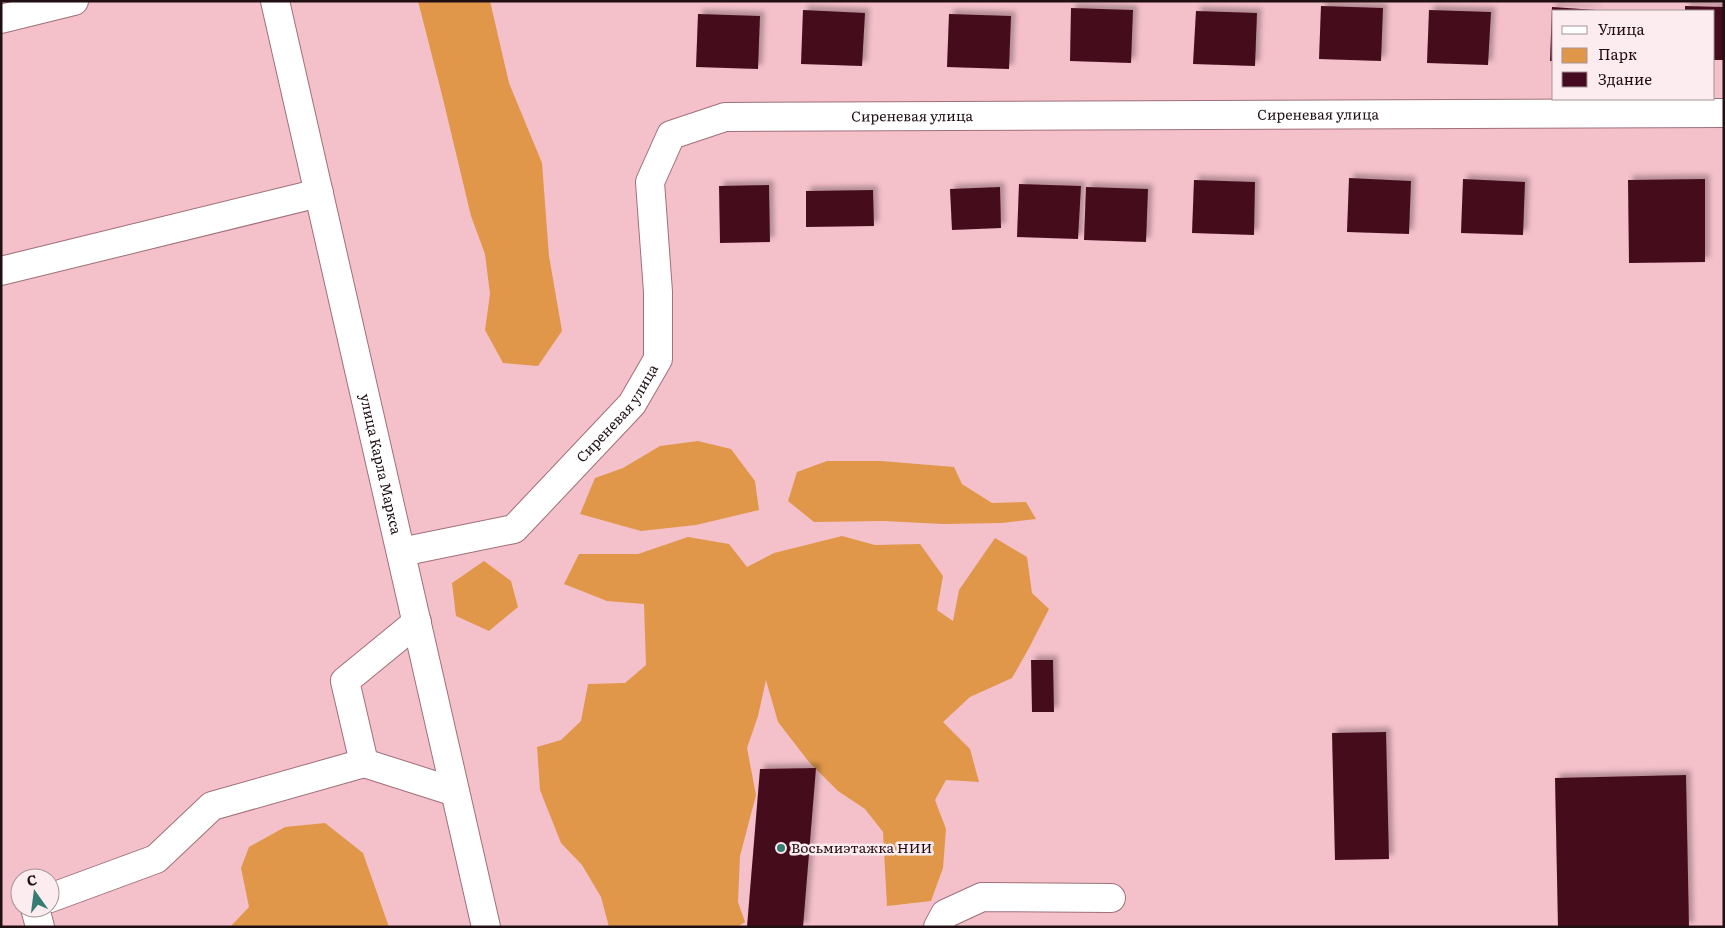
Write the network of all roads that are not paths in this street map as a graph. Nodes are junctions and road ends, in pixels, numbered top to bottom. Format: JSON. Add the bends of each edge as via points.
{"nodes":[{"id":1,"x":74,"y":1,"type":"edge"},
{"id":2,"x":275,"y":1,"type":"edge"},
{"id":3,"x":1,"y":19,"type":"edge"},
{"id":4,"x":1724,"y":113,"type":"edge"},
{"id":5,"x":319,"y":193,"type":"junction"},
{"id":6,"x":1,"y":271,"type":"edge"},
{"id":7,"x":401,"y":552,"type":"junction"},
{"id":8,"x":417,"y":622,"type":"junction"},
{"id":9,"x":364,"y":763,"type":"junction"},
{"id":10,"x":456,"y":792,"type":"junction"},
{"id":11,"x":60,"y":894,"type":"edge"},
{"id":12,"x":1111,"y":898,"type":"dead end"},
{"id":13,"x":486,"y":927,"type":"edge"},
{"id":14,"x":938,"y":927,"type":"edge"}],
"edges":[{"from":1,"to":3,"type":"street"},
{"from":2,"to":5,"type":"street","name":"улица Карла Маркса"},
{"from":4,"to":7,"type":"street","name":"Сиреневая улица","via":[[725,117],[671,135],[650,182],[658,292],[658,359],[632,404],[514,529]]},
{"from":5,"to":6,"type":"street"},
{"from":5,"to":7,"type":"street","name":"улица Карла Маркса"},
{"from":7,"to":8,"type":"street","name":"улица Карла Маркса"},
{"from":8,"to":9,"type":"street","via":[[345,681]]},
{"from":8,"to":10,"type":"street","name":"улица Карла Маркса"},
{"from":9,"to":10,"type":"street"},
{"from":9,"to":11,"type":"street","via":[[212,806],[156,859]]},
{"from":10,"to":13,"type":"street","name":"улица Карла Маркса"},
{"from":12,"to":14,"type":"street","via":[[982,897],[945,914]]}]}
